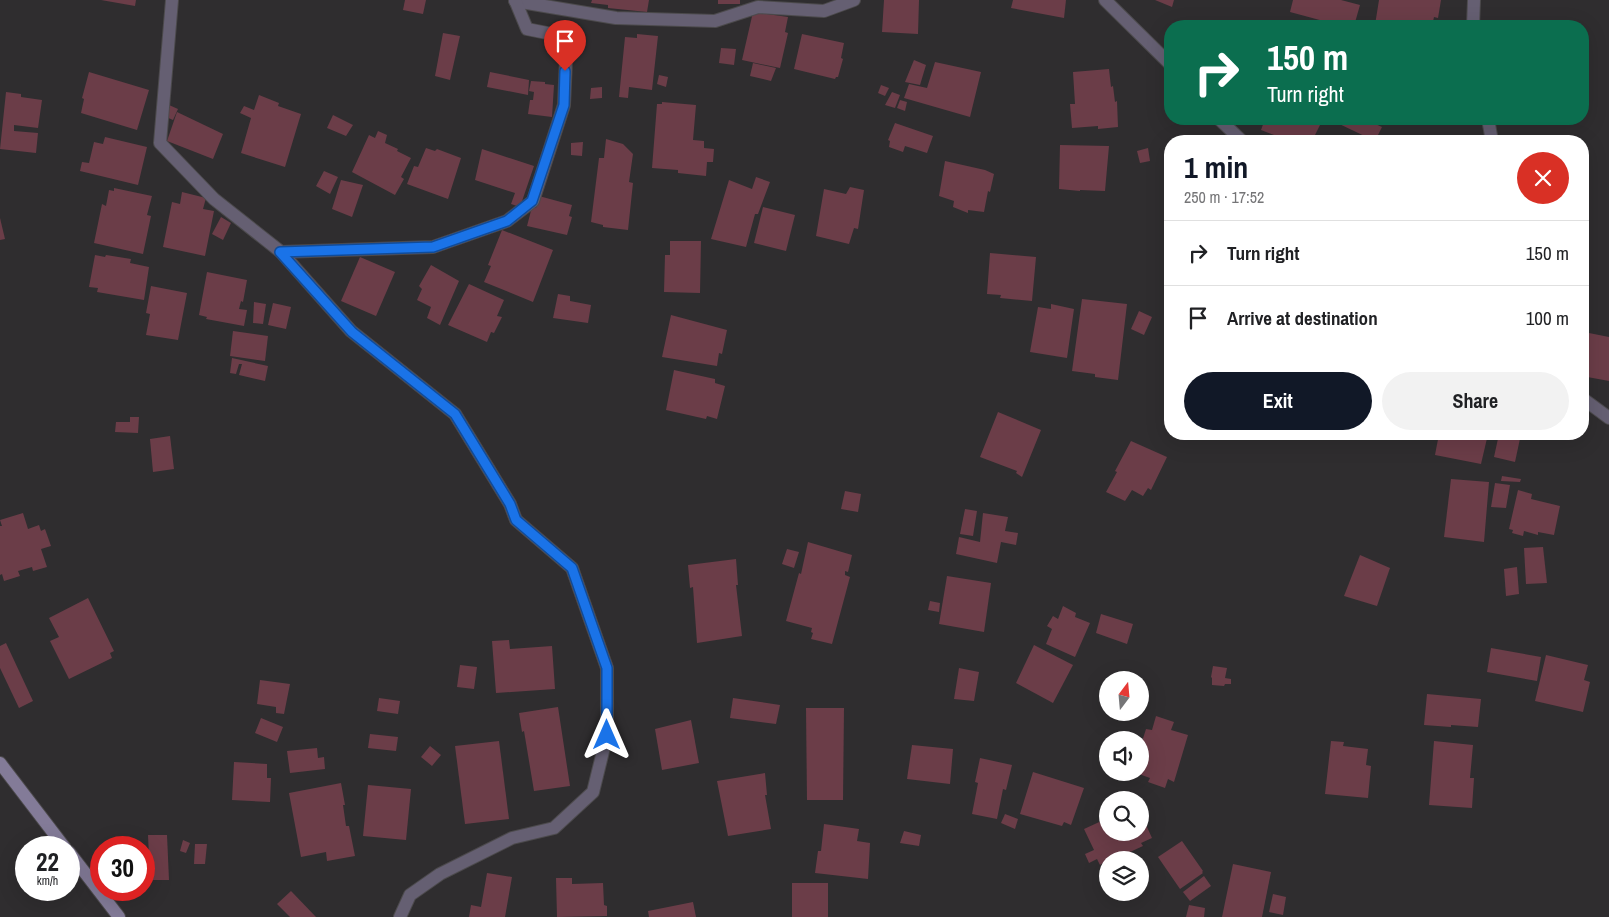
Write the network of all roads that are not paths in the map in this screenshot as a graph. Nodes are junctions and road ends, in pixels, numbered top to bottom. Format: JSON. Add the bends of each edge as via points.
{"nodes":[{"id":1,"x":172,"y":0,"type":"edge"},
{"id":2,"x":515,"y":0,"type":"edge"},
{"id":3,"x":854,"y":0,"type":"edge"},
{"id":4,"x":1105,"y":0,"type":"edge"},
{"id":5,"x":1474,"y":0,"type":"edge"},
{"id":6,"x":1473,"y":20,"type":"edge"},
{"id":7,"x":1164,"y":58,"type":"edge"},
{"id":8,"x":1225,"y":125,"type":"edge"},
{"id":9,"x":1236,"y":135,"type":"edge"},
{"id":10,"x":280,"y":252,"type":"junction"},
{"id":11,"x":1589,"y":403,"type":"edge"},
{"id":12,"x":1609,"y":418,"type":"edge"},
{"id":13,"x":0,"y":763,"type":"edge"},
{"id":14,"x":56,"y":836,"type":"edge"},
{"id":15,"x":80,"y":866,"type":"edge"},
{"id":16,"x":119,"y":917,"type":"edge"},
{"id":17,"x":400,"y":917,"type":"edge"}],
"edges":[{"from":1,"to":10,"type":"street","via":[[160,143],[214,199]]},
{"from":2,"to":3,"type":"street","via":[[616,18],[715,21],[758,7],[824,11]]},
{"from":2,"to":10,"type":"street","via":[[527,29],[567,36],[564,105],[532,201],[507,221],[433,247]]},
{"from":4,"to":7,"type":"street"},
{"from":5,"to":6,"type":"street"},
{"from":8,"to":9,"type":"street"},
{"from":10,"to":17,"type":"street","via":[[352,332],[455,414],[510,504],[516,520],[572,568],[607,668],[607,735],[593,792],[554,828],[512,838],[440,874],[410,896]]},
{"from":11,"to":12,"type":"street"},
{"from":13,"to":14,"type":"street"},
{"from":15,"to":16,"type":"street"}]}
